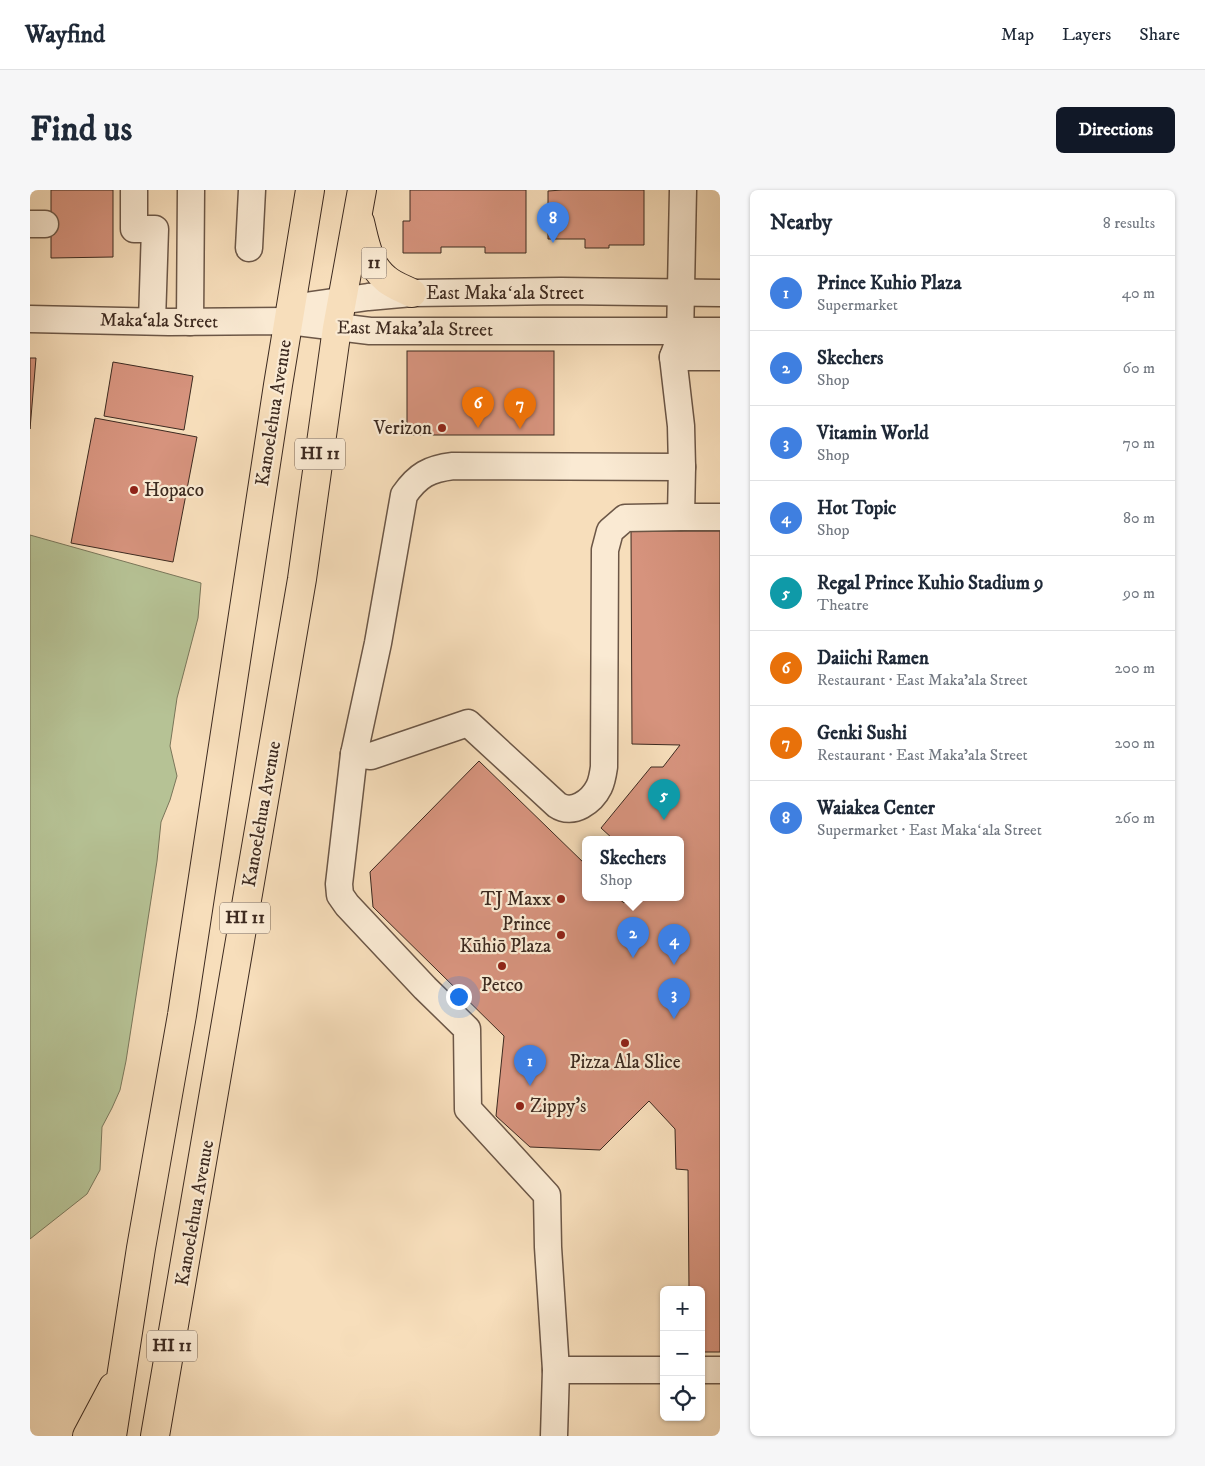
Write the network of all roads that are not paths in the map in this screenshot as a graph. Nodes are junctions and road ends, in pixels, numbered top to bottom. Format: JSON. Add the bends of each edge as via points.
{"nodes":[{"id":1,"x":134,"y":190,"type":"edge"},
{"id":2,"x":191,"y":190,"type":"edge"},
{"id":3,"x":252,"y":190,"type":"edge"},
{"id":4,"x":310,"y":190,"type":"edge"},
{"id":5,"x":683,"y":190,"type":"edge"},
{"id":6,"x":360,"y":203,"type":"edge"},
{"id":7,"x":249,"y":248,"type":"dead end"},
{"id":8,"x":412,"y":293,"type":"junction"},
{"id":9,"x":680,"y":293,"type":"junction"},
{"id":10,"x":720,"y":293,"type":"edge"},
{"id":11,"x":343,"y":300,"type":"junction"},
{"id":12,"x":290,"y":314,"type":"junction"},
{"id":13,"x":30,"y":319,"type":"edge"},
{"id":14,"x":152,"y":321,"type":"junction"},
{"id":15,"x":190,"y":322,"type":"junction"},
{"id":16,"x":337,"y":328,"type":"junction"},
{"id":17,"x":542,"y":331,"type":"joint"},
{"id":18,"x":680,"y":331,"type":"junction"},
{"id":19,"x":720,"y":331,"type":"edge"},
{"id":20,"x":673,"y":357,"type":"junction"},
{"id":21,"x":720,"y":357,"type":"edge"},
{"id":22,"x":682,"y":467,"type":"junction"},
{"id":23,"x":681,"y":517,"type":"junction"},
{"id":24,"x":720,"y":517,"type":"edge"},
{"id":25,"x":354,"y":754,"type":"junction"},
{"id":26,"x":556,"y":1370,"type":"junction"},
{"id":27,"x":660,"y":1370,"type":"edge"},
{"id":28,"x":705,"y":1370,"type":"edge"},
{"id":29,"x":720,"y":1370,"type":"edge"},
{"id":30,"x":121,"y":1373,"type":"junction"},
{"id":31,"x":87,"y":1436,"type":"edge"},
{"id":32,"x":112,"y":1436,"type":"edge"},
{"id":33,"x":155,"y":1436,"type":"edge"},
{"id":34,"x":554,"y":1436,"type":"edge"}],
"edges":[{"from":1,"to":14,"type":"street","via":[[134,229],[154,229]]},
{"from":2,"to":15,"type":"street"},
{"from":3,"to":7,"type":"street"},
{"from":4,"to":12,"type":"highway","name":"Kanoelehua Avenue","number":"HI 11"},
{"from":5,"to":9,"type":"street"},
{"from":6,"to":8,"type":"highway","number":"11","via":[[367,252],[385,278]]},
{"from":6,"to":11,"type":"highway","name":"Kanoelehua Avenue","number":"HI 11"},
{"from":8,"to":9,"type":"street","name":"East Makaʻala Street"},
{"from":8,"to":11,"type":"street","name":"East Makaʻala Street"},
{"from":9,"to":10,"type":"street","name":"East Makaʻala Street"},
{"from":9,"to":18,"type":"street"},
{"from":11,"to":12,"type":"street","name":"East Makaʻala Street"},
{"from":11,"to":16,"type":"highway","name":"Kanoelehua Avenue","number":"HI 11"},
{"from":12,"to":15,"type":"street","name":"Maka‘ala Street"},
{"from":12,"to":16,"type":"street","name":"East Maka'ala Street"},
{"from":12,"to":30,"type":"highway","name":"Kanoelehua Avenue","number":"HI 11","via":[[182,1015]]},
{"from":13,"to":14,"type":"street","name":"Maka‘ala Street"},
{"from":14,"to":15,"type":"street","name":"Maka‘ala Street"},
{"from":16,"to":17,"type":"street","name":"East Maka'ala Street","via":[[370,331]]},
{"from":16,"to":33,"type":"highway","name":"Kanoelehua Avenue","number":"HI 11","via":[[302,579]]},
{"from":17,"to":18,"type":"street","name":"East Makaʻala Street"},
{"from":18,"to":19,"type":"street","name":"East Makaʻala Street"},
{"from":18,"to":20,"type":"street"},
{"from":20,"to":21,"type":"street"},
{"from":20,"to":22,"type":"street"},
{"from":22,"to":23,"type":"street"},
{"from":22,"to":25,"type":"street","via":[[453,466],[436,468],[411,484],[404,495],[378,643]]},
{"from":23,"to":24,"type":"street"},
{"from":23,"to":25,"type":"street","via":[[625,518],[610,531],[605,550],[604,767],[599,788],[586,803],[573,809],[557,805],[468,723],[371,756]]},
{"from":25,"to":26,"type":"street","via":[[340,895],[374,935],[467,1029],[468,1109],[547,1195]]},
{"from":26,"to":27,"type":"street"},
{"from":26,"to":34,"type":"street"},
{"from":28,"to":29,"type":"street"},
{"from":30,"to":31,"type":"highway"},
{"from":30,"to":32,"type":"highway","name":"Kanoelehua Avenue","number":"HI 11"}]}
